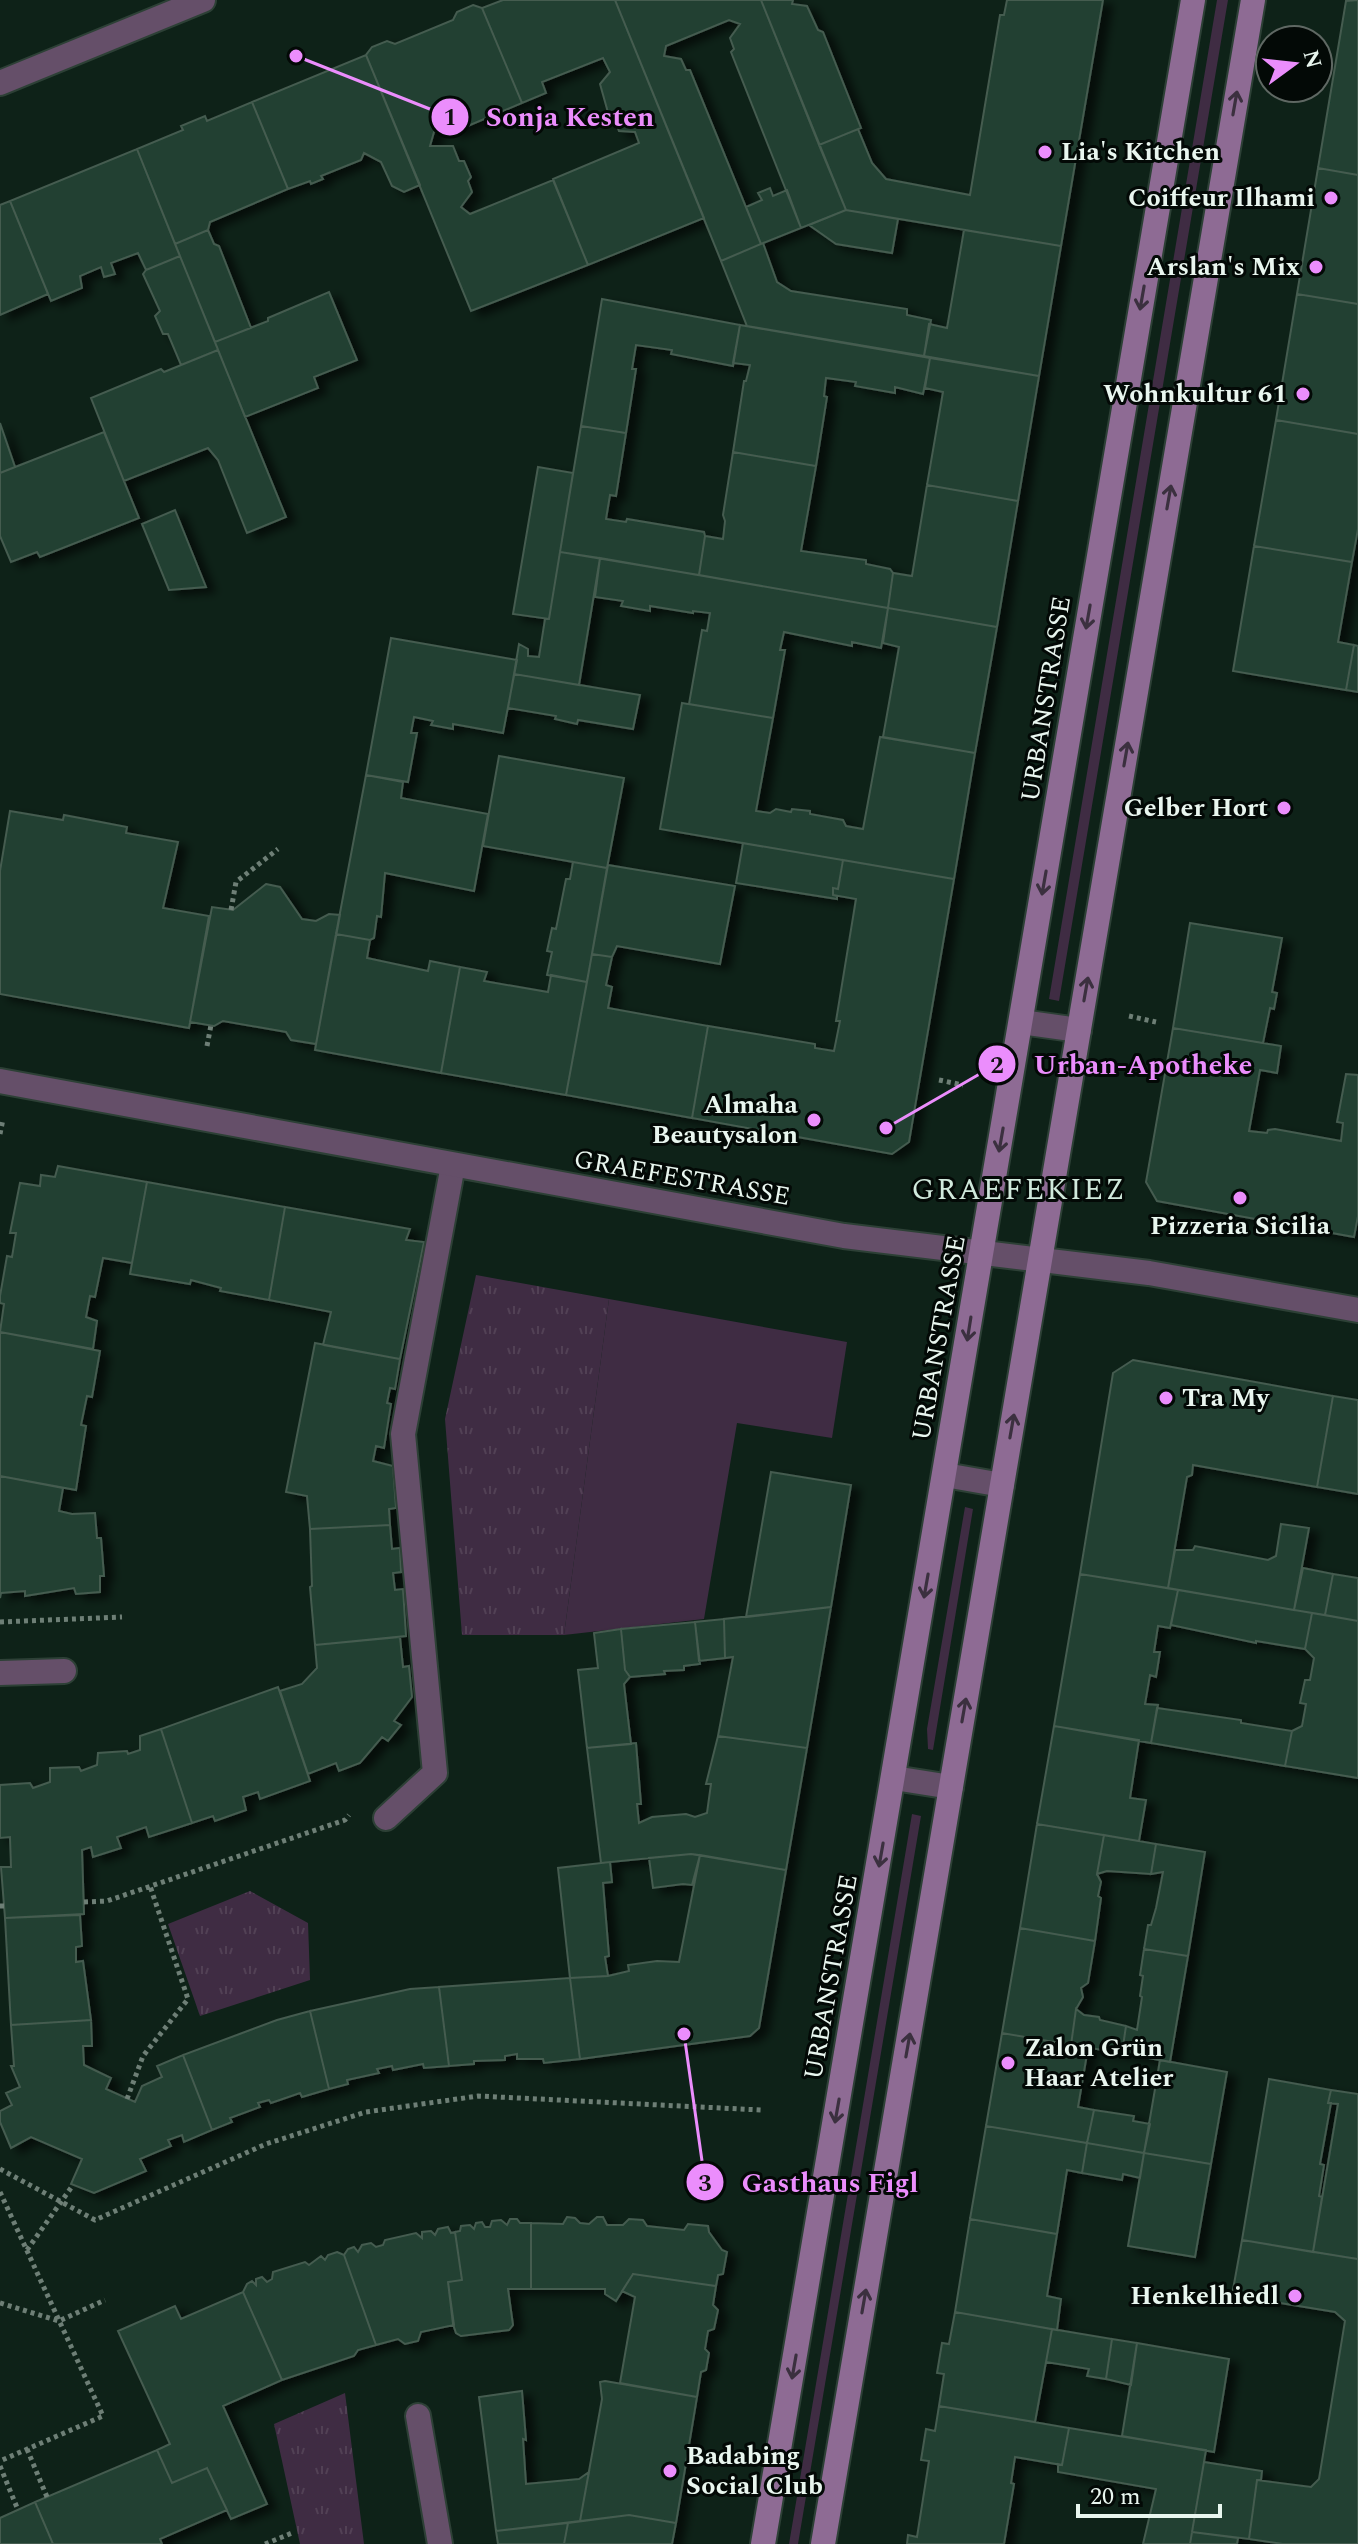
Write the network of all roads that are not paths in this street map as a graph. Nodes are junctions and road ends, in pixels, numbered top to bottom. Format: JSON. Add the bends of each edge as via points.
{"nodes":[{"id":1,"x":203,"y":0,"type":"edge"},
{"id":2,"x":1193,"y":0,"type":"edge"},
{"id":3,"x":1253,"y":0,"type":"edge"},
{"id":4,"x":0,"y":83,"type":"edge"},
{"id":5,"x":1021,"y":1022,"type":"junction"},
{"id":6,"x":1079,"y":1030,"type":"junction"},
{"id":7,"x":0,"y":1081,"type":"edge"},
{"id":8,"x":453,"y":1165,"type":"junction"},
{"id":9,"x":982,"y":1253,"type":"junction"},
{"id":10,"x":1040,"y":1259,"type":"junction"},
{"id":11,"x":1358,"y":1310,"type":"edge"},
{"id":12,"x":945,"y":1475,"type":"junction"},
{"id":13,"x":1002,"y":1485,"type":"junction"},
{"id":14,"x":64,"y":1671,"type":"dead end"},
{"id":15,"x":0,"y":1673,"type":"edge"},
{"id":16,"x":894,"y":1778,"type":"junction"},
{"id":17,"x":951,"y":1787,"type":"junction"},
{"id":18,"x":386,"y":1818,"type":"dead end"},
{"id":19,"x":418,"y":2416,"type":"dead end"},
{"id":20,"x":440,"y":2544,"type":"edge"},
{"id":21,"x":763,"y":2544,"type":"edge"},
{"id":22,"x":823,"y":2544,"type":"edge"}],
"edges":[{"from":1,"to":4,"type":"street"},
{"from":2,"to":5,"type":"main road","name":"URBANSTRASSE","one_way":true},
{"from":6,"to":3,"type":"main road","one_way":true},
{"from":5,"to":6,"type":"street"},
{"from":5,"to":9,"type":"main road","name":"URBANSTRASSE","one_way":true},
{"from":6,"to":10,"type":"main road"},
{"from":7,"to":8,"type":"street","name":"GRAEFESTRASSE"},
{"from":8,"to":9,"type":"street","name":"GRAEFESTRASSE","via":[[844,1236]]},
{"from":8,"to":18,"type":"street","via":[[403,1434],[435,1773]]},
{"from":9,"to":10,"type":"street","name":"GRAEFESTRASSE"},
{"from":9,"to":12,"type":"main road","name":"URBANSTRASSE","one_way":true},
{"from":10,"to":11,"type":"street","name":"GRAEFESTRASSE"},
{"from":13,"to":10,"type":"main road","one_way":true},
{"from":12,"to":13,"type":"street"},
{"from":12,"to":16,"type":"main road","name":"URBANSTRASSE","one_way":true},
{"from":17,"to":13,"type":"main road","one_way":true},
{"from":14,"to":15,"type":"street"},
{"from":16,"to":17,"type":"street"},
{"from":16,"to":21,"type":"main road","name":"URBANSTRASSE","one_way":true},
{"from":22,"to":17,"type":"main road","one_way":true},
{"from":19,"to":20,"type":"street"}]}
